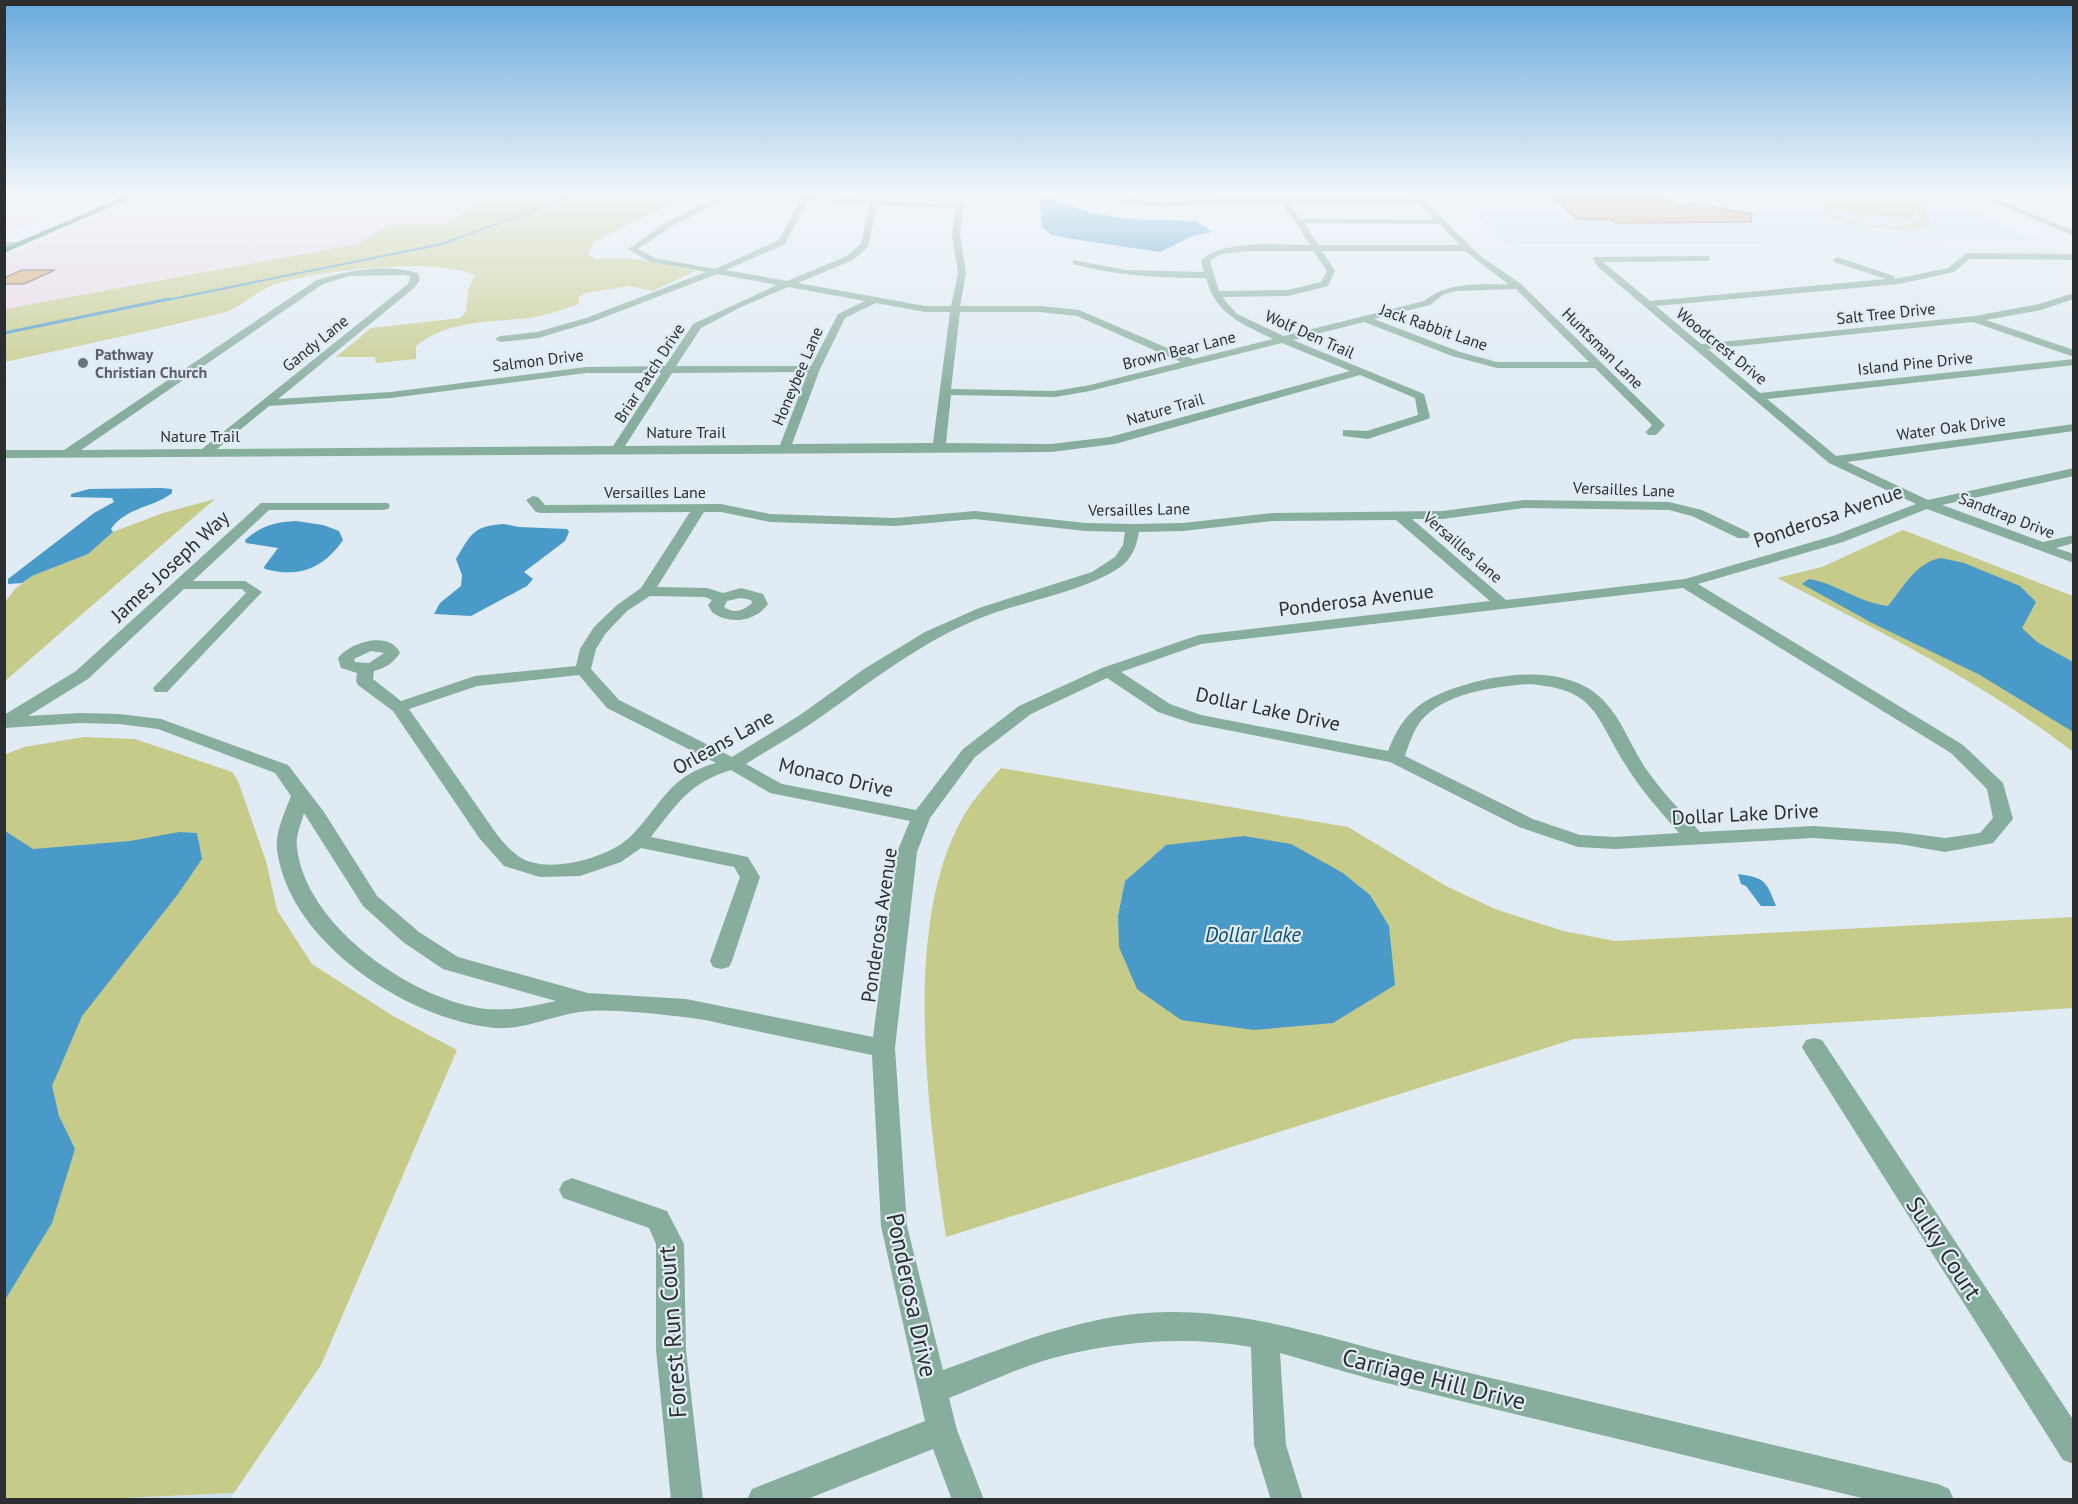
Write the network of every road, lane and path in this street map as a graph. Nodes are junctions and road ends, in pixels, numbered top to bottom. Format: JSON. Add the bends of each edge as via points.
{"nodes":[{"id":1,"x":660,"y":261,"type":"edge"},
{"id":2,"x":739,"y":261,"type":"edge"},
{"id":3,"x":842,"y":261,"type":"edge"},
{"id":4,"x":960,"y":261,"type":"edge"},
{"id":5,"x":1205,"y":261,"type":"edge"},
{"id":6,"x":1324,"y":261,"type":"edge"},
{"id":7,"x":1482,"y":261,"type":"edge"},
{"id":8,"x":1598,"y":261,"type":"edge"},
{"id":9,"x":1841,"y":261,"type":"edge"},
{"id":10,"x":1961,"y":261,"type":"edge"},
{"id":11,"x":1076,"y":262,"type":"dead end"},
{"id":12,"x":717,"y":271,"type":"junction"},
{"id":13,"x":1211,"y":275,"type":"junction"},
{"id":14,"x":1899,"y":281,"type":"junction"},
{"id":15,"x":787,"y":283,"type":"junction"},
{"id":16,"x":1518,"y":286,"type":"junction"},
{"id":17,"x":1215,"y":294,"type":"junction"},
{"id":18,"x":2073,"y":296,"type":"edge"},
{"id":19,"x":873,"y":301,"type":"junction"},
{"id":20,"x":1648,"y":304,"type":"junction"},
{"id":21,"x":955,"y":309,"type":"junction"},
{"id":22,"x":1365,"y":319,"type":"junction"},
{"id":23,"x":1975,"y":319,"type":"junction"},
{"id":24,"x":500,"y":339,"type":"dead end"},
{"id":25,"x":1282,"y":339,"type":"junction"},
{"id":26,"x":1698,"y":347,"type":"junction"},
{"id":27,"x":2073,"y":354,"type":"edge"},
{"id":28,"x":1191,"y":362,"type":"junction"},
{"id":29,"x":2073,"y":362,"type":"edge"},
{"id":30,"x":1600,"y":366,"type":"junction"},
{"id":31,"x":815,"y":369,"type":"junction"},
{"id":32,"x":669,"y":370,"type":"junction"},
{"id":33,"x":1358,"y":372,"type":"junction"},
{"id":34,"x":947,"y":392,"type":"junction"},
{"id":35,"x":1759,"y":396,"type":"junction"},
{"id":36,"x":265,"y":403,"type":"junction"},
{"id":37,"x":2073,"y":427,"type":"edge"},
{"id":38,"x":1652,"y":432,"type":"dead end"},
{"id":39,"x":1347,"y":434,"type":"dead end"},
{"id":40,"x":939,"y":447,"type":"junction"},
{"id":41,"x":617,"y":449,"type":"junction"},
{"id":42,"x":784,"y":449,"type":"junction"},
{"id":43,"x":68,"y":453,"type":"junction"},
{"id":44,"x":204,"y":453,"type":"junction"},
{"id":45,"x":4,"y":454,"type":"edge"},
{"id":46,"x":1833,"y":460,"type":"junction"},
{"id":47,"x":2073,"y":472,"type":"edge"},
{"id":48,"x":533,"y":500,"type":"dead end"},
{"id":49,"x":1927,"y":504,"type":"junction"},
{"id":50,"x":383,"y":506,"type":"dead end"},
{"id":51,"x":699,"y":508,"type":"junction"},
{"id":52,"x":1400,"y":516,"type":"junction"},
{"id":53,"x":1133,"y":528,"type":"junction"},
{"id":54,"x":1743,"y":535,"type":"dead end"},
{"id":55,"x":2073,"y":538,"type":"edge"},
{"id":56,"x":2041,"y":547,"type":"junction"},
{"id":57,"x":2073,"y":559,"type":"edge"},
{"id":58,"x":1686,"y":583,"type":"junction"},
{"id":59,"x":180,"y":585,"type":"junction"},
{"id":60,"x":647,"y":591,"type":"junction"},
{"id":61,"x":722,"y":598,"type":"dead end"},
{"id":62,"x":1502,"y":604,"type":"junction"},
{"id":63,"x":366,"y":668,"type":"dead end"},
{"id":64,"x":583,"y":670,"type":"junction"},
{"id":65,"x":1108,"y":671,"type":"junction"},
{"id":66,"x":161,"y":688,"type":"dead end"},
{"id":67,"x":399,"y":707,"type":"junction"},
{"id":68,"x":5,"y":722,"type":"edge"},
{"id":69,"x":1395,"y":758,"type":"junction"},
{"id":70,"x":733,"y":764,"type":"junction"},
{"id":71,"x":300,"y":796,"type":"junction"},
{"id":72,"x":921,"y":817,"type":"junction"},
{"id":73,"x":1695,"y":838,"type":"junction"},
{"id":74,"x":638,"y":841,"type":"junction"},
{"id":75,"x":721,"y":961,"type":"dead end"},
{"id":76,"x":588,"y":1002,"type":"junction"},
{"id":77,"x":1814,"y":1047,"type":"dead end"},
{"id":78,"x":883,"y":1048,"type":"junction"},
{"id":79,"x":572,"y":1190,"type":"dead end"},
{"id":80,"x":1265,"y":1335,"type":"junction"},
{"id":81,"x":933,"y":1389,"type":"junction"},
{"id":82,"x":942,"y":1430,"type":"junction"},
{"id":83,"x":2073,"y":1449,"type":"edge"},
{"id":84,"x":1928,"y":1498,"type":"edge"},
{"id":85,"x":687,"y":1500,"type":"edge"},
{"id":86,"x":762,"y":1500,"type":"edge"},
{"id":87,"x":968,"y":1500,"type":"edge"},
{"id":88,"x":1287,"y":1500,"type":"edge"}],
"edges":[{"from":1,"to":12,"type":"street"},
{"from":2,"to":12,"type":"street"},
{"from":3,"to":15,"type":"street","name":"Briar Patch Drive"},
{"from":4,"to":21,"type":"street","via":[[962,273]]},
{"from":5,"to":13,"type":"street","name":"Wolf Den Trail"},
{"from":6,"to":17,"type":"street","via":[[1331,271],[1325,284],[1288,293]]},
{"from":7,"to":16,"type":"street","name":"Huntsman Lane"},
{"from":8,"to":20,"type":"street","name":"Woodcrest Drive"},
{"from":9,"to":14,"type":"street"},
{"from":10,"to":14,"type":"street","via":[[1951,270]]},
{"from":11,"to":13,"type":"street","via":[[1145,273]]},
{"from":12,"to":15,"type":"street"},
{"from":12,"to":24,"type":"street","via":[[589,320],[538,335]]},
{"from":13,"to":17,"type":"street","name":"Wolf Den Trail"},
{"from":14,"to":20,"type":"street"},
{"from":15,"to":19,"type":"street"},
{"from":15,"to":32,"type":"street","name":"Briar Patch Drive","via":[[697,326]]},
{"from":16,"to":22,"type":"street","name":"Brown Bear Lane","via":[[1456,288],[1441,292],[1427,303]]},
{"from":16,"to":30,"type":"street","name":"Huntsman Lane"},
{"from":17,"to":25,"type":"street","name":"Wolf Den Trail","via":[[1234,316]]},
{"from":18,"to":23,"type":"street","name":"Salt Tree Drive","via":[[2041,307]]},
{"from":19,"to":21,"type":"street"},
{"from":19,"to":31,"type":"street","name":"Honeybee Lane","via":[[841,316]]},
{"from":20,"to":26,"type":"street","name":"Woodcrest Drive"},
{"from":21,"to":28,"type":"street","via":[[1079,313]]},
{"from":21,"to":34,"type":"street"},
{"from":22,"to":25,"type":"street","name":"Brown Bear Lane"},
{"from":22,"to":30,"type":"street","name":"Jack Rabbit Lane","via":[[1456,354],[1497,365]]},
{"from":23,"to":26,"type":"street","name":"Salt Tree Drive"},
{"from":23,"to":27,"type":"street"},
{"from":25,"to":28,"type":"street","name":"Brown Bear Lane"},
{"from":25,"to":33,"type":"street","name":"Wolf Den Trail"},
{"from":26,"to":35,"type":"street","name":"Woodcrest Drive"},
{"from":28,"to":34,"type":"street","name":"Brown Bear Lane","via":[[1055,394]]},
{"from":29,"to":35,"type":"street","name":"Island Pine Drive"},
{"from":30,"to":38,"type":"street","name":"Huntsman Lane","via":[[1659,425]]},
{"from":31,"to":32,"type":"street","name":"Salmon Drive"},
{"from":31,"to":42,"type":"street","name":"Honeybee Lane"},
{"from":32,"to":36,"type":"street","name":"Salmon Drive","via":[[586,370],[391,395]]},
{"from":32,"to":41,"type":"street","name":"Briar Patch Drive"},
{"from":33,"to":39,"type":"street","name":"Wolf Den Trail","via":[[1420,396],[1424,417],[1368,435]]},
{"from":33,"to":40,"type":"street","name":"Nature Trail","via":[[1111,441],[1051,448]]},
{"from":34,"to":40,"type":"street"},
{"from":35,"to":46,"type":"street","name":"Woodcrest Drive"},
{"from":36,"to":43,"type":"street","name":"Gandy Lane","via":[[411,286],[415,275],[348,273],[320,282]]},
{"from":36,"to":44,"type":"street","name":"Gandy Lane"},
{"from":37,"to":46,"type":"street","name":"Water Oak Drive"},
{"from":40,"to":42,"type":"street","name":"Nature Trail"},
{"from":41,"to":42,"type":"street","name":"Nature Trail"},
{"from":41,"to":44,"type":"street","name":"Nature Trail"},
{"from":43,"to":44,"type":"street","name":"Nature Trail"},
{"from":43,"to":45,"type":"street","name":"Nature Trail"},
{"from":46,"to":49,"type":"street","name":"Woodcrest Drive"},
{"from":47,"to":49,"type":"street","name":"Ponderosa Avenue"},
{"from":48,"to":51,"type":"street","name":"Versailles Lane","via":[[541,509]]},
{"from":49,"to":56,"type":"street","name":"Sandtrap Drive"},
{"from":49,"to":58,"type":"street","name":"Ponderosa Avenue","via":[[1838,539]]},
{"from":50,"to":59,"type":"street","name":"James Joseph Way","via":[[266,506]]},
{"from":51,"to":53,"type":"street","name":"Versailles Lane","via":[[721,508],[770,518],[895,522],[975,515]]},
{"from":51,"to":60,"type":"street"},
{"from":52,"to":53,"type":"street","name":"Versailles Lane","via":[[1273,517]]},
{"from":52,"to":54,"type":"street","name":"Versailles Lane","via":[[1443,515],[1524,504],[1669,506],[1697,513]]},
{"from":52,"to":62,"type":"street","name":"Versailles lane"},
{"from":53,"to":70,"type":"street","name":"Orleans Lane","via":[[1130,545],[1120,560],[1097,575],[984,612],[932,635]]},
{"from":55,"to":56,"type":"street"},
{"from":56,"to":57,"type":"street","name":"Sandtrap Drive"},
{"from":58,"to":62,"type":"street","name":"Ponderosa Avenue"},
{"from":58,"to":73,"type":"street","name":"Dollar Lake Drive","via":[[1957,749],[1996,787],[2003,819],[1986,838],[1945,845],[1814,831]]},
{"from":59,"to":66,"type":"street","via":[[245,585],[255,592]]},
{"from":59,"to":68,"type":"street","name":"James Joseph Way","via":[[82,675]]},
{"from":60,"to":61,"type":"street","via":[[707,593]]},
{"from":60,"to":64,"type":"street","via":[[600,630],[588,649]]},
{"from":62,"to":65,"type":"street","name":"Ponderosa Avenue","via":[[1199,640]]},
{"from":63,"to":67,"type":"street","name":"Orleans Lane","via":[[364,681]]},
{"from":64,"to":67,"type":"street","via":[[475,681]]},
{"from":64,"to":70,"type":"street","name":"Monaco Drive","via":[[613,704]]},
{"from":65,"to":69,"type":"street","name":"Dollar Lake Drive","via":[[1164,708],[1197,719]]},
{"from":65,"to":72,"type":"street","name":"Ponderosa Avenue","via":[[1025,710],[969,753]]},
{"from":67,"to":74,"type":"street","name":"Orleans Lane","via":[[487,834],[511,861],[540,870],[580,870],[614,857]]},
{"from":68,"to":71,"type":"street","via":[[80,718],[161,724],[282,770]]},
{"from":69,"to":73,"type":"street","name":"Dollar Lake Drive","via":[[1526,823],[1578,841]]},
{"from":69,"to":73,"type":"street","via":[[1406,729],[1419,713],[1439,699],[1480,685],[1552,680],[1573,686],[1603,711],[1638,772]]},
{"from":70,"to":72,"type":"street","name":"Monaco Drive","via":[[777,789]]},
{"from":70,"to":74,"type":"street","name":"Orleans Lane","via":[[704,772],[680,788]]},
{"from":71,"to":76,"type":"street","via":[[370,901],[411,937],[451,963]]},
{"from":71,"to":76,"type":"street","via":[[286,847],[307,906],[330,933],[374,972],[441,1007],[497,1019]]},
{"from":72,"to":78,"type":"street","name":"Ponderosa Avenue","via":[[907,852]]},
{"from":74,"to":75,"type":"street","via":[[741,862],[750,876]]},
{"from":76,"to":78,"type":"street","via":[[686,1008]]},
{"from":77,"to":83,"type":"street","name":"Sulky Court"},
{"from":78,"to":81,"type":"street","name":"Ponderosa Drive","via":[[894,1226]]},
{"from":79,"to":85,"type":"street","name":"Forest Run Court","via":[[658,1219],[670,1244],[671,1350]]},
{"from":80,"to":81,"type":"street","name":"Carriage Hill Drive","via":[[1221,1328],[1145,1327],[1059,1342]]},
{"from":80,"to":84,"type":"street","name":"Carriage Hill Drive","via":[[1374,1365]]},
{"from":80,"to":88,"type":"street","via":[[1270,1445]]},
{"from":81,"to":82,"type":"street","name":"Ponderosa Drive"},
{"from":82,"to":86,"type":"street"},
{"from":82,"to":87,"type":"street","name":"Ponderosa Drive"}]}
